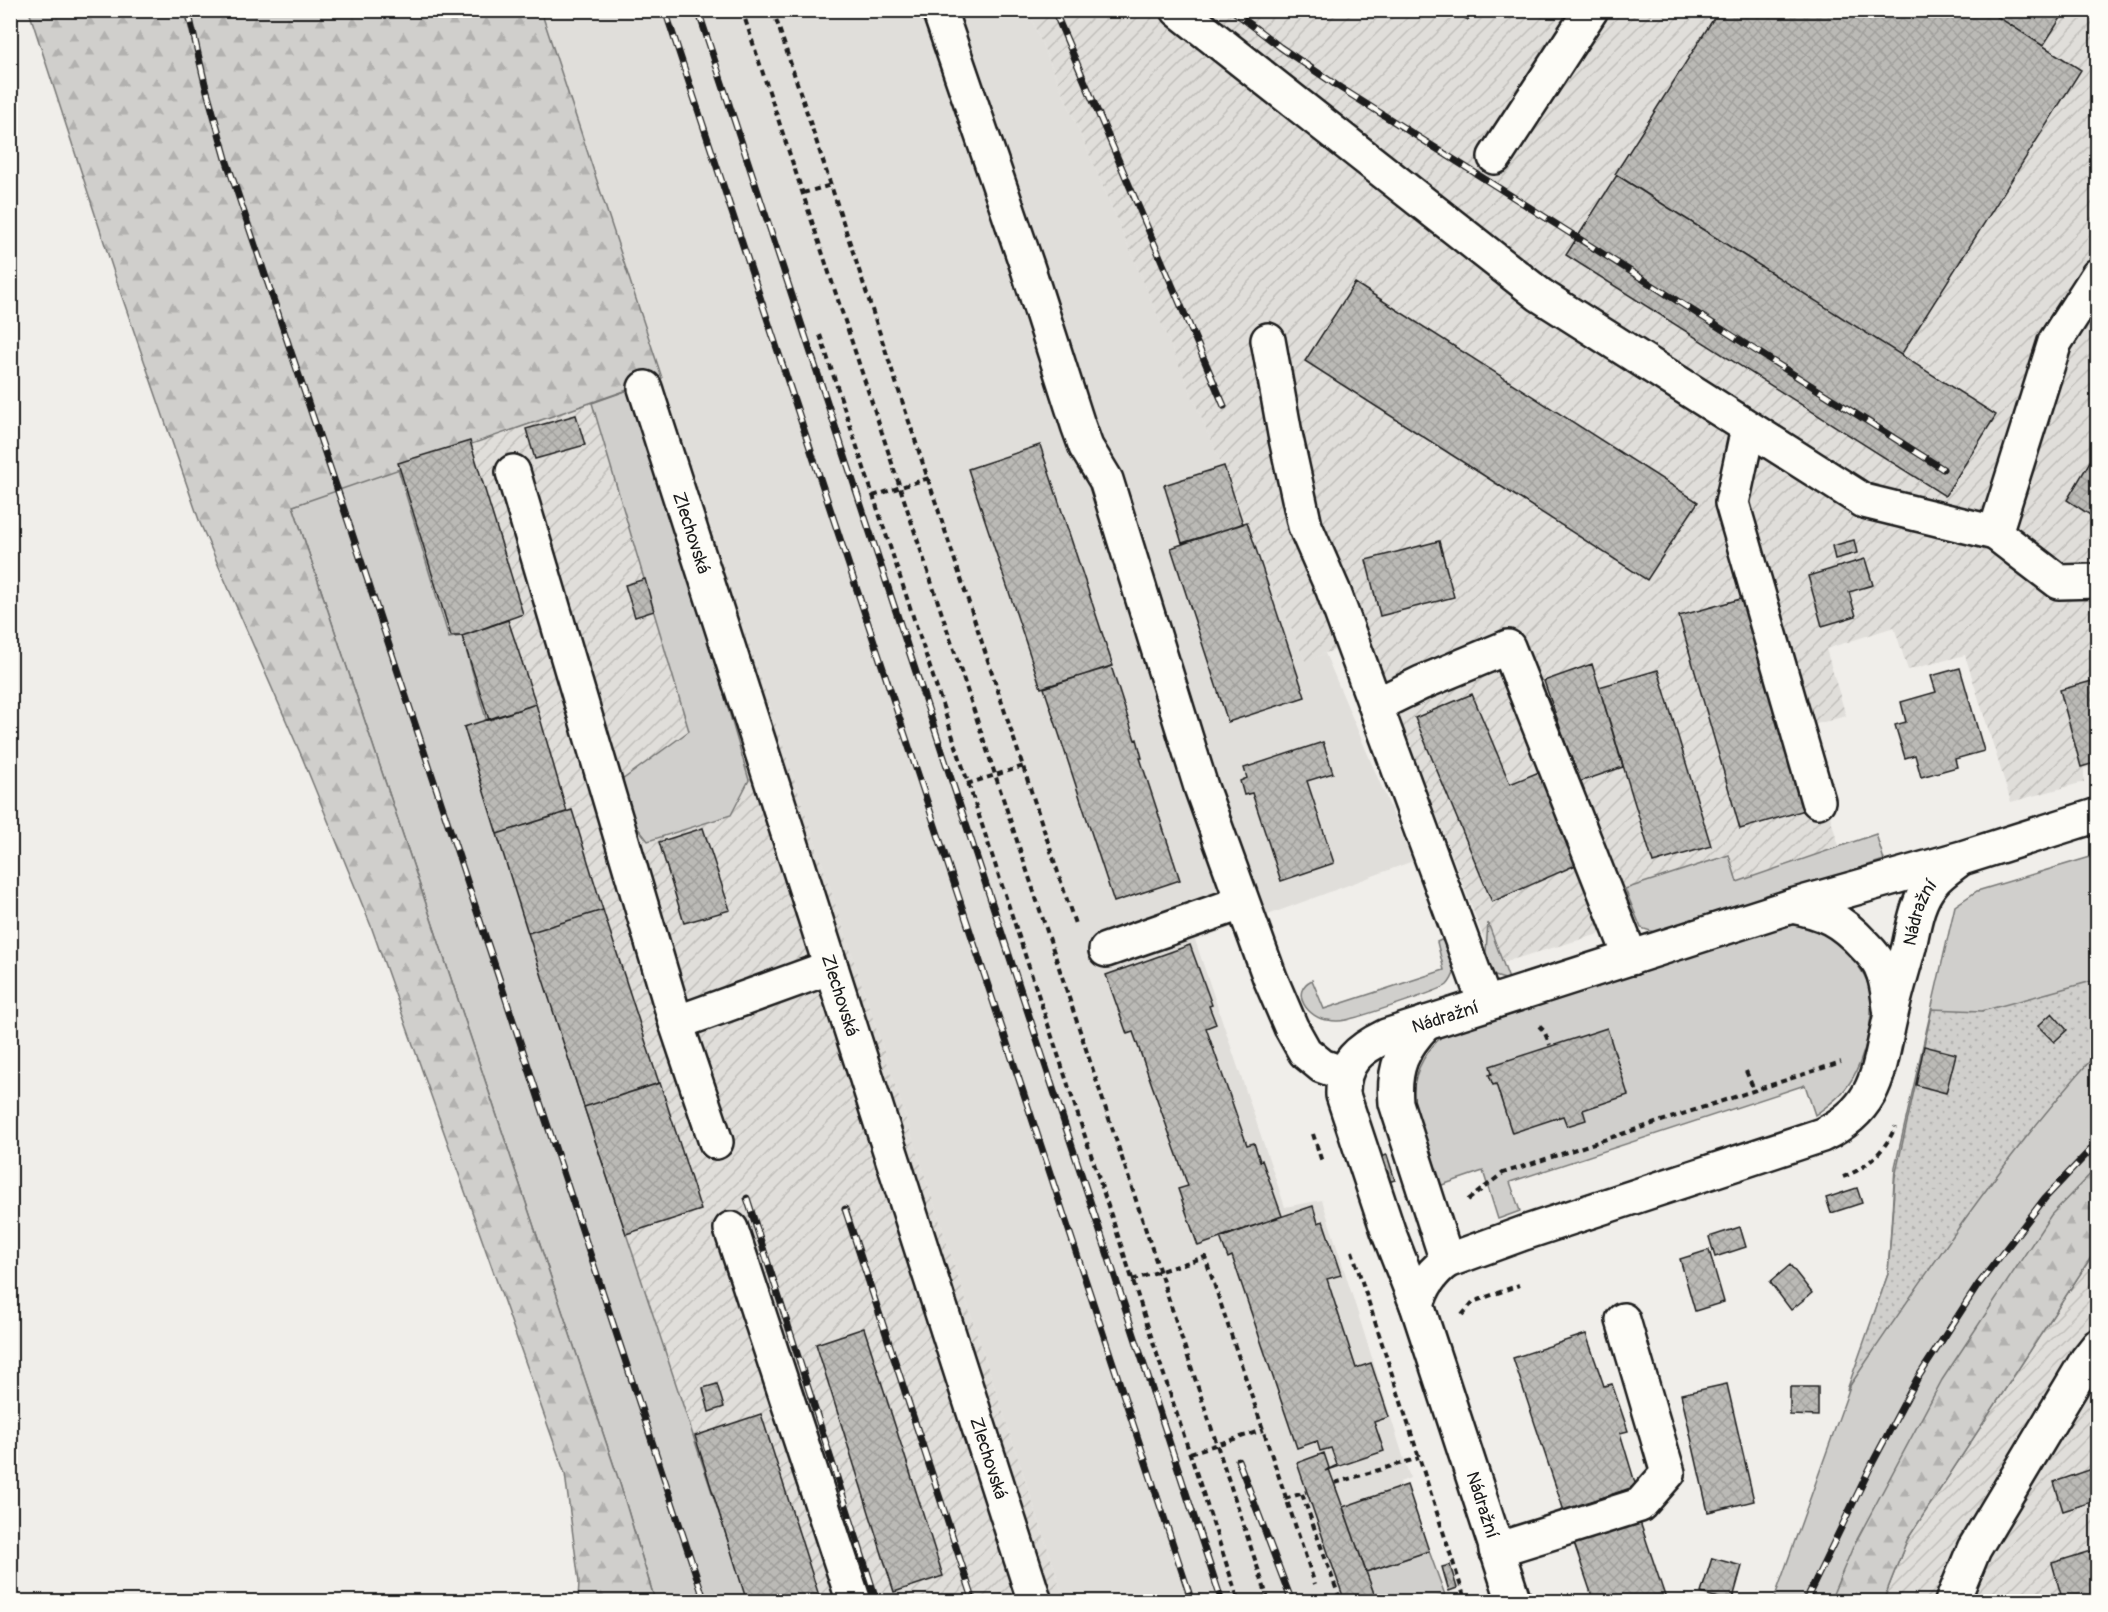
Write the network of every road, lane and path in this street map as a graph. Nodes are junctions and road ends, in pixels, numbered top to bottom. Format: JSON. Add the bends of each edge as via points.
{"nodes":[{"id":1,"x":742,"y":10,"type":"edge"},
{"id":2,"x":773,"y":10,"type":"edge"},
{"id":3,"x":939,"y":10,"type":"edge"},
{"id":4,"x":1178,"y":10,"type":"edge"},
{"id":5,"x":1591,"y":10,"type":"edge"},
{"id":6,"x":1495,"y":157,"type":"dead end"},
{"id":7,"x":831,"y":185,"type":"junction"},
{"id":8,"x":803,"y":193,"type":"junction"},
{"id":9,"x":2097,"y":275,"type":"edge"},
{"id":10,"x":820,"y":336,"type":"dead end"},
{"id":11,"x":1268,"y":340,"type":"dead end"},
{"id":12,"x":645,"y":388,"type":"dead end"},
{"id":13,"x":1748,"y":428,"type":"junction"},
{"id":14,"x":513,"y":472,"type":"dead end"},
{"id":15,"x":929,"y":478,"type":"junction"},
{"id":16,"x":900,"y":487,"type":"junction"},
{"id":17,"x":873,"y":495,"type":"junction"},
{"id":18,"x":1995,"y":533,"type":"junction"},
{"id":19,"x":2097,"y":581,"type":"edge"},
{"id":20,"x":1376,"y":705,"type":"junction"},
{"id":21,"x":1024,"y":766,"type":"junction"},
{"id":22,"x":995,"y":776,"type":"junction"},
{"id":23,"x":968,"y":784,"type":"junction"},
{"id":24,"x":1818,"y":801,"type":"dead end"},
{"id":25,"x":2097,"y":815,"type":"edge"},
{"id":26,"x":1962,"y":858,"type":"junction"},
{"id":27,"x":1241,"y":903,"type":"junction"},
{"id":28,"x":1792,"y":906,"type":"junction"},
{"id":29,"x":1106,"y":950,"type":"joint"},
{"id":30,"x":1631,"y":958,"type":"junction"},
{"id":31,"x":831,"y":967,"type":"junction"},
{"id":32,"x":1523,"y":991,"type":"junction"},
{"id":33,"x":1485,"y":1003,"type":"junction"},
{"id":34,"x":1891,"y":1016,"type":"junction"},
{"id":35,"x":676,"y":1023,"type":"junction"},
{"id":36,"x":1426,"y":1023,"type":"junction"},
{"id":37,"x":1550,"y":1045,"type":"dead end"},
{"id":38,"x":1883,"y":1058,"type":"junction"},
{"id":39,"x":1746,"y":1071,"type":"dead end"},
{"id":40,"x":1345,"y":1074,"type":"junction"},
{"id":41,"x":1754,"y":1090,"type":"junction"},
{"id":42,"x":1312,"y":1134,"type":"dead end"},
{"id":43,"x":716,"y":1142,"type":"dead end"},
{"id":44,"x":1324,"y":1167,"type":"dead end"},
{"id":45,"x":1503,"y":1173,"type":"dead end"},
{"id":46,"x":731,"y":1229,"type":"dead end"},
{"id":47,"x":1350,"y":1245,"type":"dead end"},
{"id":48,"x":1447,"y":1261,"type":"junction"},
{"id":49,"x":1159,"y":1272,"type":"junction"},
{"id":50,"x":1132,"y":1280,"type":"junction"},
{"id":51,"x":1417,"y":1305,"type":"junction"},
{"id":52,"x":1623,"y":1320,"type":"dead end"},
{"id":53,"x":2097,"y":1346,"type":"edge"},
{"id":54,"x":1263,"y":1430,"type":"junction"},
{"id":55,"x":1217,"y":1444,"type":"junction"},
{"id":56,"x":1190,"y":1453,"type":"junction"},
{"id":57,"x":1419,"y":1458,"type":"junction"},
{"id":58,"x":1335,"y":1483,"type":"dead end"},
{"id":59,"x":1285,"y":1499,"type":"junction"},
{"id":60,"x":1496,"y":1551,"type":"junction"},
{"id":61,"x":1315,"y":1584,"type":"dead end"},
{"id":62,"x":855,"y":1602,"type":"edge"},
{"id":63,"x":1035,"y":1602,"type":"edge"},
{"id":64,"x":1239,"y":1602,"type":"edge"},
{"id":65,"x":1269,"y":1602,"type":"edge"},
{"id":66,"x":1341,"y":1602,"type":"edge"},
{"id":67,"x":1449,"y":1602,"type":"edge"},
{"id":68,"x":1514,"y":1602,"type":"edge"},
{"id":69,"x":1952,"y":1602,"type":"edge"}],
"edges":[{"from":1,"to":8,"type":"path"},
{"from":2,"to":7,"type":"path"},
{"from":3,"to":27,"type":"street","via":[[1078,425],[1106,480],[1201,788]]},
{"from":4,"to":13,"type":"street","via":[[1540,295]]},
{"from":5,"to":6,"type":"street"},
{"from":7,"to":8,"type":"path"},
{"from":7,"to":15,"type":"path"},
{"from":8,"to":16,"type":"path"},
{"from":9,"to":18,"type":"street","via":[[2055,342]]},
{"from":10,"to":17,"type":"path"},
{"from":11,"to":20,"type":"street","via":[[1305,526]]},
{"from":12,"to":31,"type":"street","name":"Zlechovská"},
{"from":13,"to":18,"type":"street","via":[[1864,501]]},
{"from":13,"to":24,"type":"street","via":[[1732,503]]},
{"from":14,"to":35,"type":"street"},
{"from":15,"to":16,"type":"path"},
{"from":15,"to":21,"type":"path"},
{"from":16,"to":17,"type":"path"},
{"from":16,"to":22,"type":"path"},
{"from":17,"to":23,"type":"path"},
{"from":18,"to":19,"type":"street","via":[[2059,582]]},
{"from":20,"to":30,"type":"street","via":[[1508,647]]},
{"from":20,"to":33,"type":"street"},
{"from":21,"to":22,"type":"path"},
{"from":21,"to":29,"type":"path","via":[[1085,956]]},
{"from":22,"to":23,"type":"path"},
{"from":22,"to":49,"type":"path"},
{"from":23,"to":50,"type":"path"},
{"from":25,"to":26,"type":"street","name":"Nádražní"},
{"from":26,"to":28,"type":"street","name":"Nádražní"},
{"from":26,"to":34,"type":"street","name":"Nádražní","via":[[1932,882],[1916,913]]},
{"from":27,"to":29,"type":"street"},
{"from":27,"to":40,"type":"street","via":[[1298,1042],[1322,1066]]},
{"from":28,"to":30,"type":"street","name":"Nádražní"},
{"from":28,"to":34,"type":"street","name":"Nádražní","via":[[1837,920],[1869,950],[1881,965],[1887,983]]},
{"from":30,"to":32,"type":"street","name":"Nádražní"},
{"from":31,"to":35,"type":"street"},
{"from":31,"to":63,"type":"street","name":"Zlechovská"},
{"from":32,"to":33,"type":"street","name":"Nádražní"},
{"from":32,"to":37,"type":"path","via":[[1531,1019],[1544,1031]]},
{"from":33,"to":36,"type":"street","name":"Nádražní"},
{"from":34,"to":38,"type":"street","name":"Nádražní"},
{"from":35,"to":43,"type":"street"},
{"from":36,"to":40,"type":"street","name":"Nádražní","via":[[1373,1042],[1358,1053]]},
{"from":36,"to":48,"type":"street","via":[[1412,1037],[1394,1084],[1396,1103]]},
{"from":38,"to":41,"type":"path","via":[[1860,1055]]},
{"from":38,"to":48,"type":"street","name":"Nádražní","via":[[1867,1100],[1839,1127],[1822,1135]]},
{"from":39,"to":41,"type":"path"},
{"from":40,"to":51,"type":"street","name":"Nádražní","via":[[1343,1095]]},
{"from":41,"to":45,"type":"path"},
{"from":42,"to":44,"type":"path"},
{"from":46,"to":62,"type":"street"},
{"from":47,"to":57,"type":"path"},
{"from":48,"to":51,"type":"street","name":"Nádražní","via":[[1424,1285]]},
{"from":49,"to":50,"type":"path"},
{"from":49,"to":54,"type":"path","via":[[1205,1257]]},
{"from":49,"to":55,"type":"path"},
{"from":50,"to":56,"type":"path"},
{"from":51,"to":60,"type":"street","name":"Nádražní"},
{"from":52,"to":60,"type":"street","via":[[1668,1473],[1640,1505]]},
{"from":53,"to":69,"type":"street","via":[[1974,1549]]},
{"from":54,"to":55,"type":"path"},
{"from":54,"to":59,"type":"path"},
{"from":55,"to":56,"type":"path"},
{"from":55,"to":65,"type":"path"},
{"from":56,"to":64,"type":"path"},
{"from":57,"to":58,"type":"path"},
{"from":57,"to":67,"type":"path","via":[[1464,1596]]},
{"from":59,"to":61,"type":"path"},
{"from":59,"to":66,"type":"path","via":[[1304,1493]]},
{"from":60,"to":68,"type":"street","name":"Nádražní"}]}
